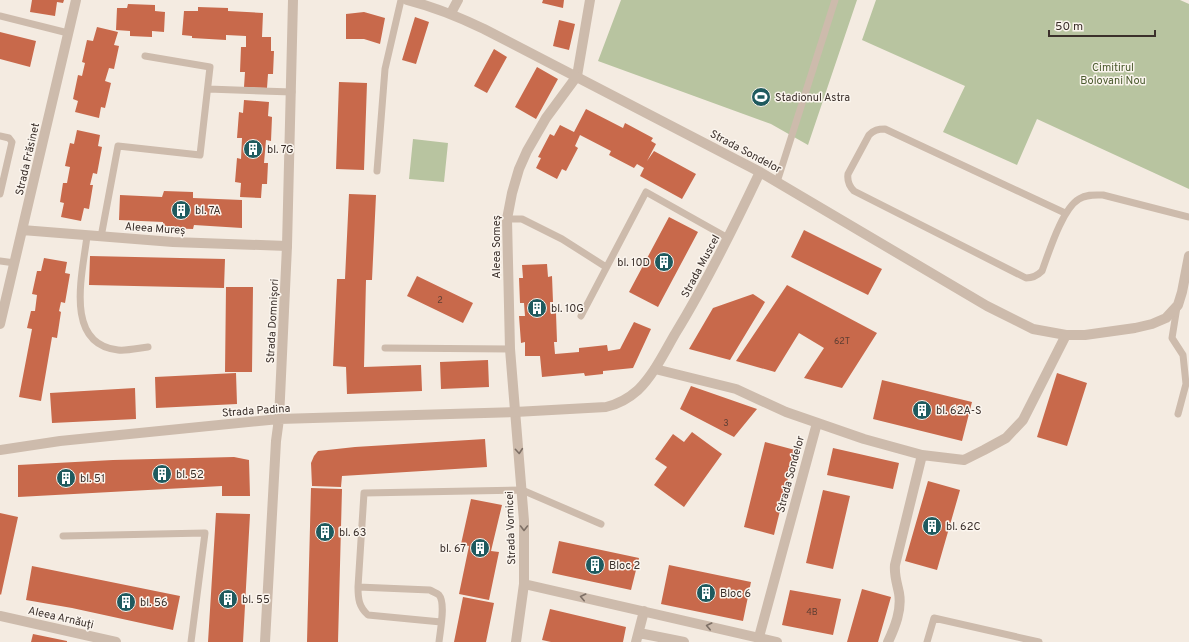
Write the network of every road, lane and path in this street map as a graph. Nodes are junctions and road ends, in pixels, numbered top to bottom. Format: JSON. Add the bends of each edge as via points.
{"nodes":[{"id":1,"x":76,"y":0,"type":"edge"},
{"id":2,"x":293,"y":0,"type":"edge"},
{"id":3,"x":402,"y":0,"type":"edge"},
{"id":4,"x":407,"y":0,"type":"edge"},
{"id":5,"x":458,"y":0,"type":"edge"},
{"id":6,"x":590,"y":0,"type":"edge"},
{"id":7,"x":834,"y":0,"type":"edge"},
{"id":8,"x":451,"y":14,"type":"junction"},
{"id":9,"x":0,"y":16,"type":"edge"},
{"id":10,"x":68,"y":34,"type":"junction"},
{"id":11,"x":145,"y":56,"type":"dead end"},
{"id":12,"x":577,"y":76,"type":"junction"},
{"id":13,"x":208,"y":89,"type":"junction"},
{"id":14,"x":292,"y":92,"type":"junction"},
{"id":15,"x":0,"y":136,"type":"edge"},
{"id":16,"x":377,"y":172,"type":"dead end"},
{"id":17,"x":760,"y":172,"type":"junction"},
{"id":18,"x":777,"y":182,"type":"junction"},
{"id":19,"x":0,"y":194,"type":"edge"},
{"id":20,"x":1066,"y":212,"type":"junction"},
{"id":21,"x":1189,"y":217,"type":"edge"},
{"id":22,"x":507,"y":219,"type":"junction"},
{"id":23,"x":22,"y":230,"type":"junction"},
{"id":24,"x":87,"y":236,"type":"junction"},
{"id":25,"x":101,"y":237,"type":"junction"},
{"id":26,"x":728,"y":238,"type":"junction"},
{"id":27,"x":287,"y":246,"type":"junction"},
{"id":28,"x":1189,"y":256,"type":"edge"},
{"id":29,"x":0,"y":261,"type":"edge"},
{"id":30,"x":15,"y":263,"type":"junction"},
{"id":31,"x":606,"y":267,"type":"junction"},
{"id":32,"x":1188,"y":270,"type":"edge"},
{"id":33,"x":1178,"y":305,"type":"junction"},
{"id":34,"x":580,"y":316,"type":"dead end"},
{"id":35,"x":0,"y":324,"type":"edge"},
{"id":36,"x":1066,"y":336,"type":"junction"},
{"id":37,"x":148,"y":347,"type":"dead end"},
{"id":38,"x":385,"y":348,"type":"dead end"},
{"id":39,"x":510,"y":349,"type":"junction"},
{"id":40,"x":655,"y":368,"type":"junction"},
{"id":41,"x":516,"y":412,"type":"junction"},
{"id":42,"x":1178,"y":414,"type":"dead end"},
{"id":43,"x":279,"y":419,"type":"junction"},
{"id":44,"x":817,"y":423,"type":"junction"},
{"id":45,"x":0,"y":450,"type":"edge"},
{"id":46,"x":922,"y":455,"type":"junction"},
{"id":47,"x":522,"y":490,"type":"junction"},
{"id":48,"x":601,"y":524,"type":"dead end"},
{"id":49,"x":63,"y":536,"type":"dead end"},
{"id":50,"x":524,"y":584,"type":"junction"},
{"id":51,"x":358,"y":587,"type":"junction"},
{"id":52,"x":644,"y":611,"type":"junction"},
{"id":53,"x":0,"y":616,"type":"edge"},
{"id":54,"x":441,"y":622,"type":"junction"},
{"id":55,"x":637,"y":637,"type":"edge"},
{"id":56,"x":759,"y":637,"type":"junction"},
{"id":57,"x":747,"y":638,"type":"edge"},
{"id":58,"x":116,"y":642,"type":"edge"},
{"id":59,"x":191,"y":642,"type":"edge"},
{"id":60,"x":265,"y":642,"type":"edge"},
{"id":61,"x":439,"y":642,"type":"edge"},
{"id":62,"x":516,"y":642,"type":"edge"},
{"id":63,"x":684,"y":642,"type":"edge"},
{"id":64,"x":777,"y":642,"type":"edge"},
{"id":65,"x":888,"y":642,"type":"edge"},
{"id":66,"x":927,"y":642,"type":"edge"},
{"id":67,"x":1039,"y":642,"type":"edge"}],
"edges":[{"from":1,"to":10,"type":"street","name":"Strada Frăsinet"},
{"from":2,"to":14,"type":"street","name":"Strada Domnișori"},
{"from":3,"to":16,"type":"lane","via":[[385,69]]},
{"from":4,"to":8,"type":"street","name":"Strada Sondelor"},
{"from":5,"to":8,"type":"street"},
{"from":6,"to":12,"type":"street"},
{"from":7,"to":18,"type":"lane"},
{"from":8,"to":12,"type":"street","name":"Strada Sondelor"},
{"from":9,"to":10,"type":"lane"},
{"from":10,"to":23,"type":"street","name":"Strada Frăsinet"},
{"from":11,"to":13,"type":"lane","via":[[210,67]]},
{"from":12,"to":17,"type":"street","name":"Strada Sondelor"},
{"from":12,"to":22,"type":"street","name":"Aleea Someș","via":[[546,118],[527,151],[519,169]]},
{"from":13,"to":14,"type":"lane"},
{"from":13,"to":25,"type":"lane","via":[[200,156],[118,146]]},
{"from":14,"to":27,"type":"street","name":"Strada Domnișori"},
{"from":15,"to":19,"type":"lane","via":[[12,142]]},
{"from":17,"to":18,"type":"street","name":"Strada Sondelor"},
{"from":17,"to":26,"type":"street","name":"Strada Muscel"},
{"from":18,"to":36,"type":"street","name":"Strada Sondelor","via":[[987,306],[1033,329]]},
{"from":20,"to":20,"type":"lane","via":[[885,129],[873,131],[869,135],[848,174],[854,191],[1026,278],[1032,278],[1042,271]]},
{"from":20,"to":21,"type":"lane","via":[[1078,199],[1090,194]]},
{"from":22,"to":31,"type":"lane","via":[[522,219],[562,239]]},
{"from":22,"to":39,"type":"street","name":"Aleea Someș"},
{"from":23,"to":24,"type":"street","name":"Aleea Mureș"},
{"from":23,"to":30,"type":"street","name":"Strada Frăsinet"},
{"from":24,"to":25,"type":"street","name":"Aleea Mureș"},
{"from":24,"to":37,"type":"lane","via":[[79,302],[89,336],[100,345],[118,350]]},
{"from":25,"to":27,"type":"street","name":"Aleea Mureș"},
{"from":26,"to":31,"type":"lane","via":[[646,192]]},
{"from":26,"to":40,"type":"street","name":"Strada Muscel"},
{"from":27,"to":43,"type":"street","name":"Strada Domnișori"},
{"from":28,"to":32,"type":"street"},
{"from":29,"to":30,"type":"lane"},
{"from":30,"to":35,"type":"street","name":"Strada Frăsinet"},
{"from":31,"to":34,"type":"lane"},
{"from":32,"to":33,"type":"street"},
{"from":33,"to":36,"type":"street","name":"Strada Sondelor","via":[[1166,318],[1152,324],[1110,332]]},
{"from":33,"to":42,"type":"lane","via":[[1172,338],[1183,355],[1186,384]]},
{"from":36,"to":46,"type":"street","via":[[1023,420],[1006,438],[964,460]]},
{"from":38,"to":39,"type":"lane"},
{"from":39,"to":41,"type":"street","name":"Aleea Someș"},
{"from":40,"to":41,"type":"street","name":"Strada Muscel","via":[[639,389],[618,404],[606,407]]},
{"from":40,"to":44,"type":"street","via":[[736,389]]},
{"from":41,"to":43,"type":"street","name":"Strada Padina"},
{"from":41,"to":47,"type":"street","name":"Strada Vornicei","one_way":true},
{"from":43,"to":45,"type":"street","name":"Strada Padina","via":[[60,441]]},
{"from":43,"to":60,"type":"street","name":"Strada Domnișori"},
{"from":44,"to":46,"type":"street"},
{"from":44,"to":56,"type":"street","name":"Strada Sondelor"},
{"from":46,"to":65,"type":"street","via":[[895,564],[900,602],[896,625]]},
{"from":47,"to":48,"type":"lane"},
{"from":47,"to":50,"type":"street","name":"Strada Vornicei","one_way":true},
{"from":47,"to":51,"type":"lane","via":[[364,493]]},
{"from":49,"to":59,"type":"lane","via":[[205,533]]},
{"from":52,"to":50,"type":"street","one_way":true},
{"from":50,"to":62,"type":"street","name":"Strada Vornicei"},
{"from":51,"to":54,"type":"lane","via":[[362,610],[368,615]]},
{"from":51,"to":54,"type":"lane","via":[[430,590],[441,599]]},
{"from":52,"to":55,"type":"street"},
{"from":57,"to":52,"type":"street","one_way":true},
{"from":53,"to":58,"type":"street","name":"Aleea Arnăuți"},
{"from":54,"to":61,"type":"lane"},
{"from":55,"to":63,"type":"street"},
{"from":56,"to":57,"type":"street"},
{"from":56,"to":64,"type":"street"},
{"from":66,"to":67,"type":"lane","via":[[934,618]]}]}
